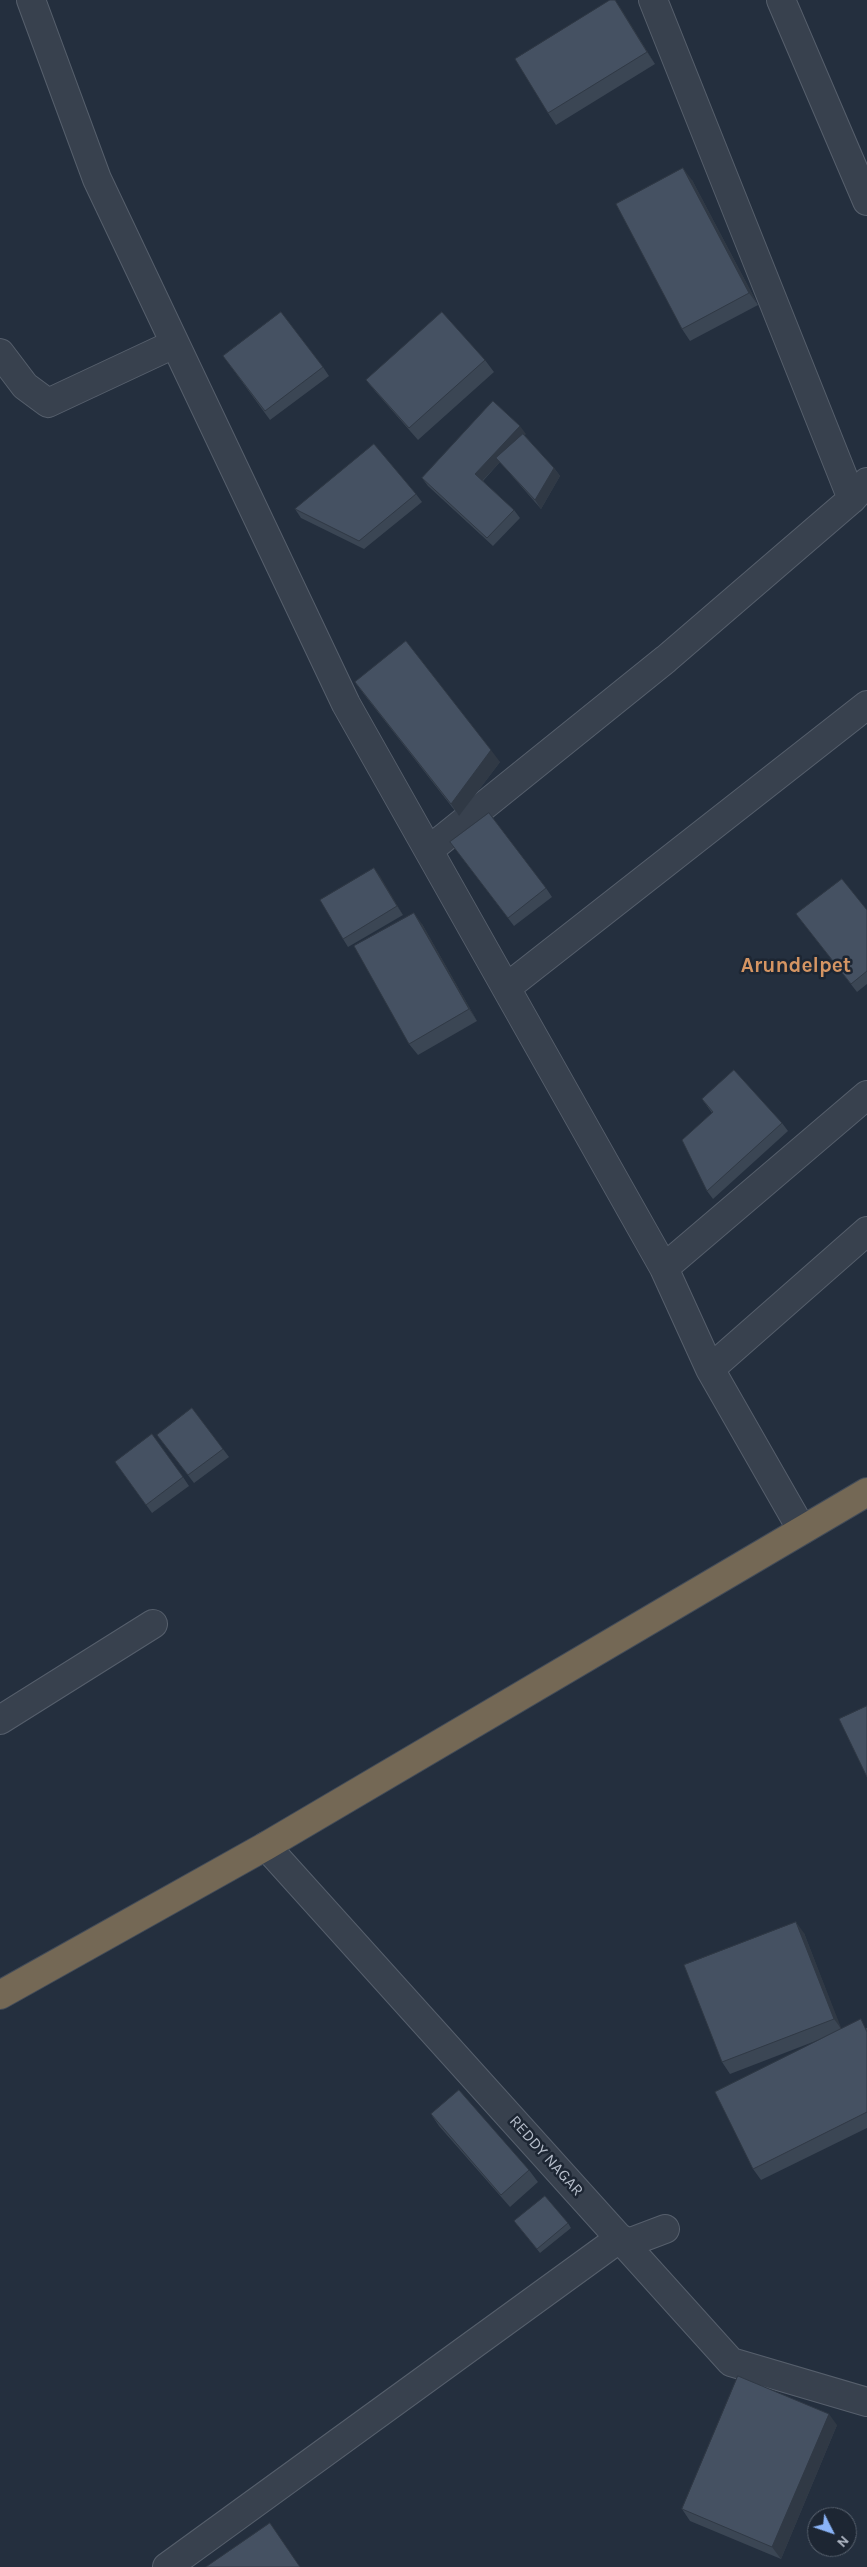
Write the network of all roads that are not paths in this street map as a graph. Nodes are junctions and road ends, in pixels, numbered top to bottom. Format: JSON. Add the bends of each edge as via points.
{"nodes":[{"id":1,"x":31,"y":0,"type":"edge"},
{"id":2,"x":653,"y":0,"type":"edge"},
{"id":3,"x":781,"y":0,"type":"edge"},
{"id":4,"x":867,"y":201,"type":"edge"},
{"id":5,"x":174,"y":344,"type":"junction"},
{"id":6,"x":0,"y":353,"type":"edge"},
{"id":7,"x":859,"y":490,"type":"edge"},
{"id":8,"x":867,"y":705,"type":"edge"},
{"id":9,"x":429,"y":850,"type":"junction"},
{"id":10,"x":506,"y":988,"type":"junction"},
{"id":11,"x":867,"y":1095,"type":"edge"},
{"id":12,"x":867,"y":1232,"type":"edge"},
{"id":13,"x":664,"y":1268,"type":"junction"},
{"id":14,"x":710,"y":1369,"type":"junction"},
{"id":15,"x":867,"y":1492,"type":"edge"},
{"id":16,"x":802,"y":1530,"type":"junction"},
{"id":17,"x":153,"y":1624,"type":"dead end"},
{"id":18,"x":0,"y":1720,"type":"edge"},
{"id":19,"x":266,"y":1846,"type":"junction"},
{"id":20,"x":0,"y":1994,"type":"edge"},
{"id":21,"x":665,"y":2229,"type":"dead end"},
{"id":22,"x":620,"y":2238,"type":"junction"},
{"id":23,"x":867,"y":2402,"type":"edge"},
{"id":24,"x":167,"y":2567,"type":"edge"}],
"edges":[{"from":1,"to":5,"type":"street","via":[[97,179]]},
{"from":2,"to":7,"type":"street"},
{"from":3,"to":4,"type":"street"},
{"from":5,"to":6,"type":"street","via":[[48,402],[25,386]]},
{"from":5,"to":9,"type":"street","via":[[346,704]]},
{"from":7,"to":9,"type":"street","via":[[666,659]]},
{"from":8,"to":10,"type":"street"},
{"from":9,"to":10,"type":"street"},
{"from":10,"to":13,"type":"street"},
{"from":11,"to":13,"type":"street"},
{"from":12,"to":14,"type":"street"},
{"from":13,"to":14,"type":"street"},
{"from":14,"to":16,"type":"street"},
{"from":15,"to":16,"type":"highway"},
{"from":16,"to":19,"type":"highway"},
{"from":17,"to":18,"type":"street"},
{"from":19,"to":20,"type":"highway"},
{"from":19,"to":22,"type":"street","name":"REDDY NAGAR"},
{"from":21,"to":22,"type":"street","via":[[628,2243]]},
{"from":22,"to":23,"type":"street","name":"REDDY NAGAR","via":[[731,2362]]},
{"from":22,"to":24,"type":"street"}]}
